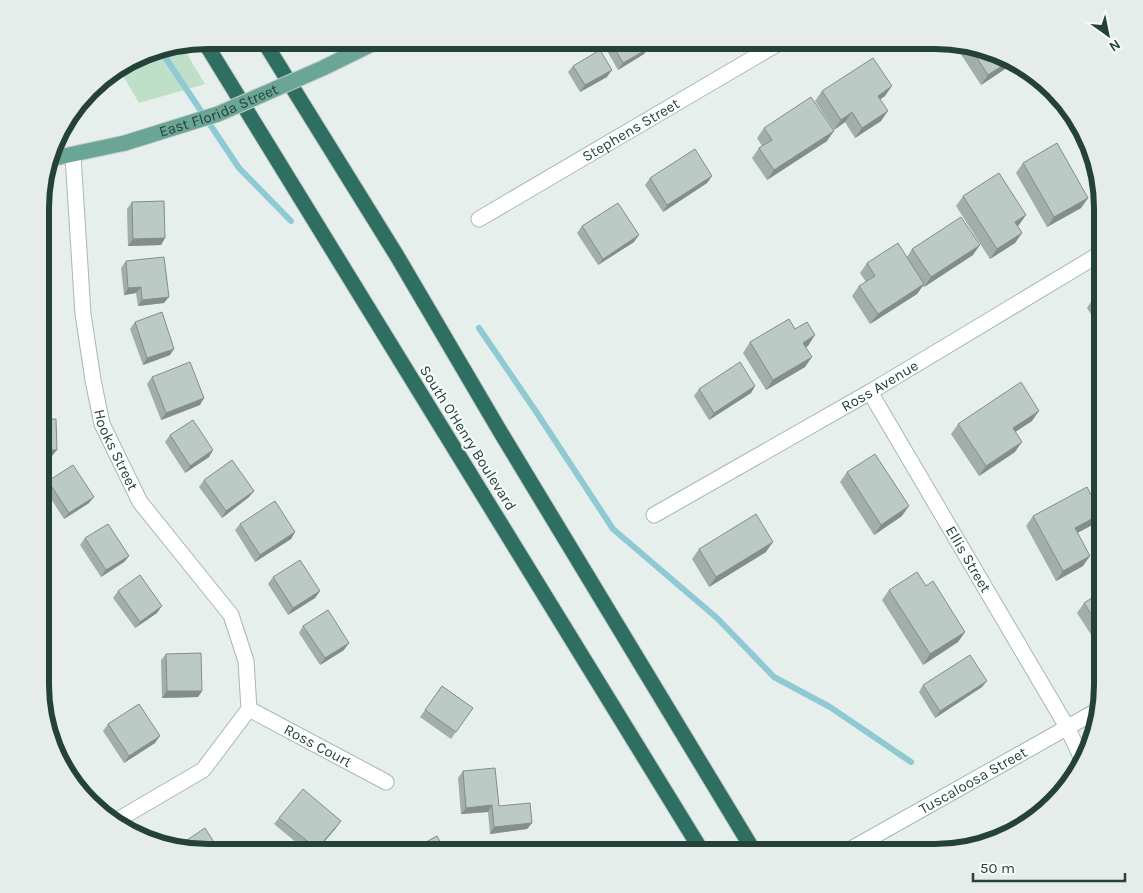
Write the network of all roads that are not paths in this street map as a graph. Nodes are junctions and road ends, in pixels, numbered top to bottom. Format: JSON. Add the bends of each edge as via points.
{"nodes":[{"id":1,"x":209,"y":49,"type":"edge"},
{"id":2,"x":269,"y":49,"type":"edge"},
{"id":3,"x":361,"y":49,"type":"edge"},
{"id":4,"x":769,"y":49,"type":"edge"},
{"id":5,"x":73,"y":156,"type":"junction"},
{"id":6,"x":57,"y":158,"type":"edge"},
{"id":7,"x":479,"y":219,"type":"dead end"},
{"id":8,"x":1094,"y":257,"type":"edge"},
{"id":9,"x":870,"y":392,"type":"junction"},
{"id":10,"x":654,"y":515,"type":"dead end"},
{"id":11,"x":249,"y":709,"type":"junction"},
{"id":12,"x":1091,"y":714,"type":"edge"},
{"id":13,"x":1067,"y":727,"type":"junction"},
{"id":14,"x":1079,"y":752,"type":"edge"},
{"id":15,"x":386,"y":782,"type":"dead end"},
{"id":16,"x":121,"y":818,"type":"edge"},
{"id":17,"x":697,"y":844,"type":"edge"},
{"id":18,"x":749,"y":844,"type":"edge"},
{"id":19,"x":860,"y":844,"type":"edge"}],
"edges":[{"from":1,"to":17,"type":"highway","name":"South O'Henry Boulevard"},
{"from":2,"to":18,"type":"highway","name":"South O'Henry Boulevard","via":[[398,256]]},
{"from":3,"to":5,"type":"main road","name":"East Florida Street","bridge":true,"via":[[218,114]]},
{"from":4,"to":7,"type":"street","name":"Stephens Street"},
{"from":5,"to":6,"type":"main road","name":"East Florida Street"},
{"from":5,"to":11,"type":"street","name":"Hooks Street","via":[[83,314],[102,424],[140,502],[231,614],[246,661]]},
{"from":8,"to":9,"type":"street","name":"Ross Avenue"},
{"from":9,"to":10,"type":"street","name":"Ross Avenue"},
{"from":9,"to":13,"type":"street","name":"Ellis Street"},
{"from":11,"to":15,"type":"street","name":"Ross Court"},
{"from":11,"to":16,"type":"street","via":[[203,770]]},
{"from":12,"to":13,"type":"street","name":"Tuscaloosa Street"},
{"from":13,"to":14,"type":"street","name":"Ellis Street"},
{"from":13,"to":19,"type":"street","name":"Tuscaloosa Street"}]}
